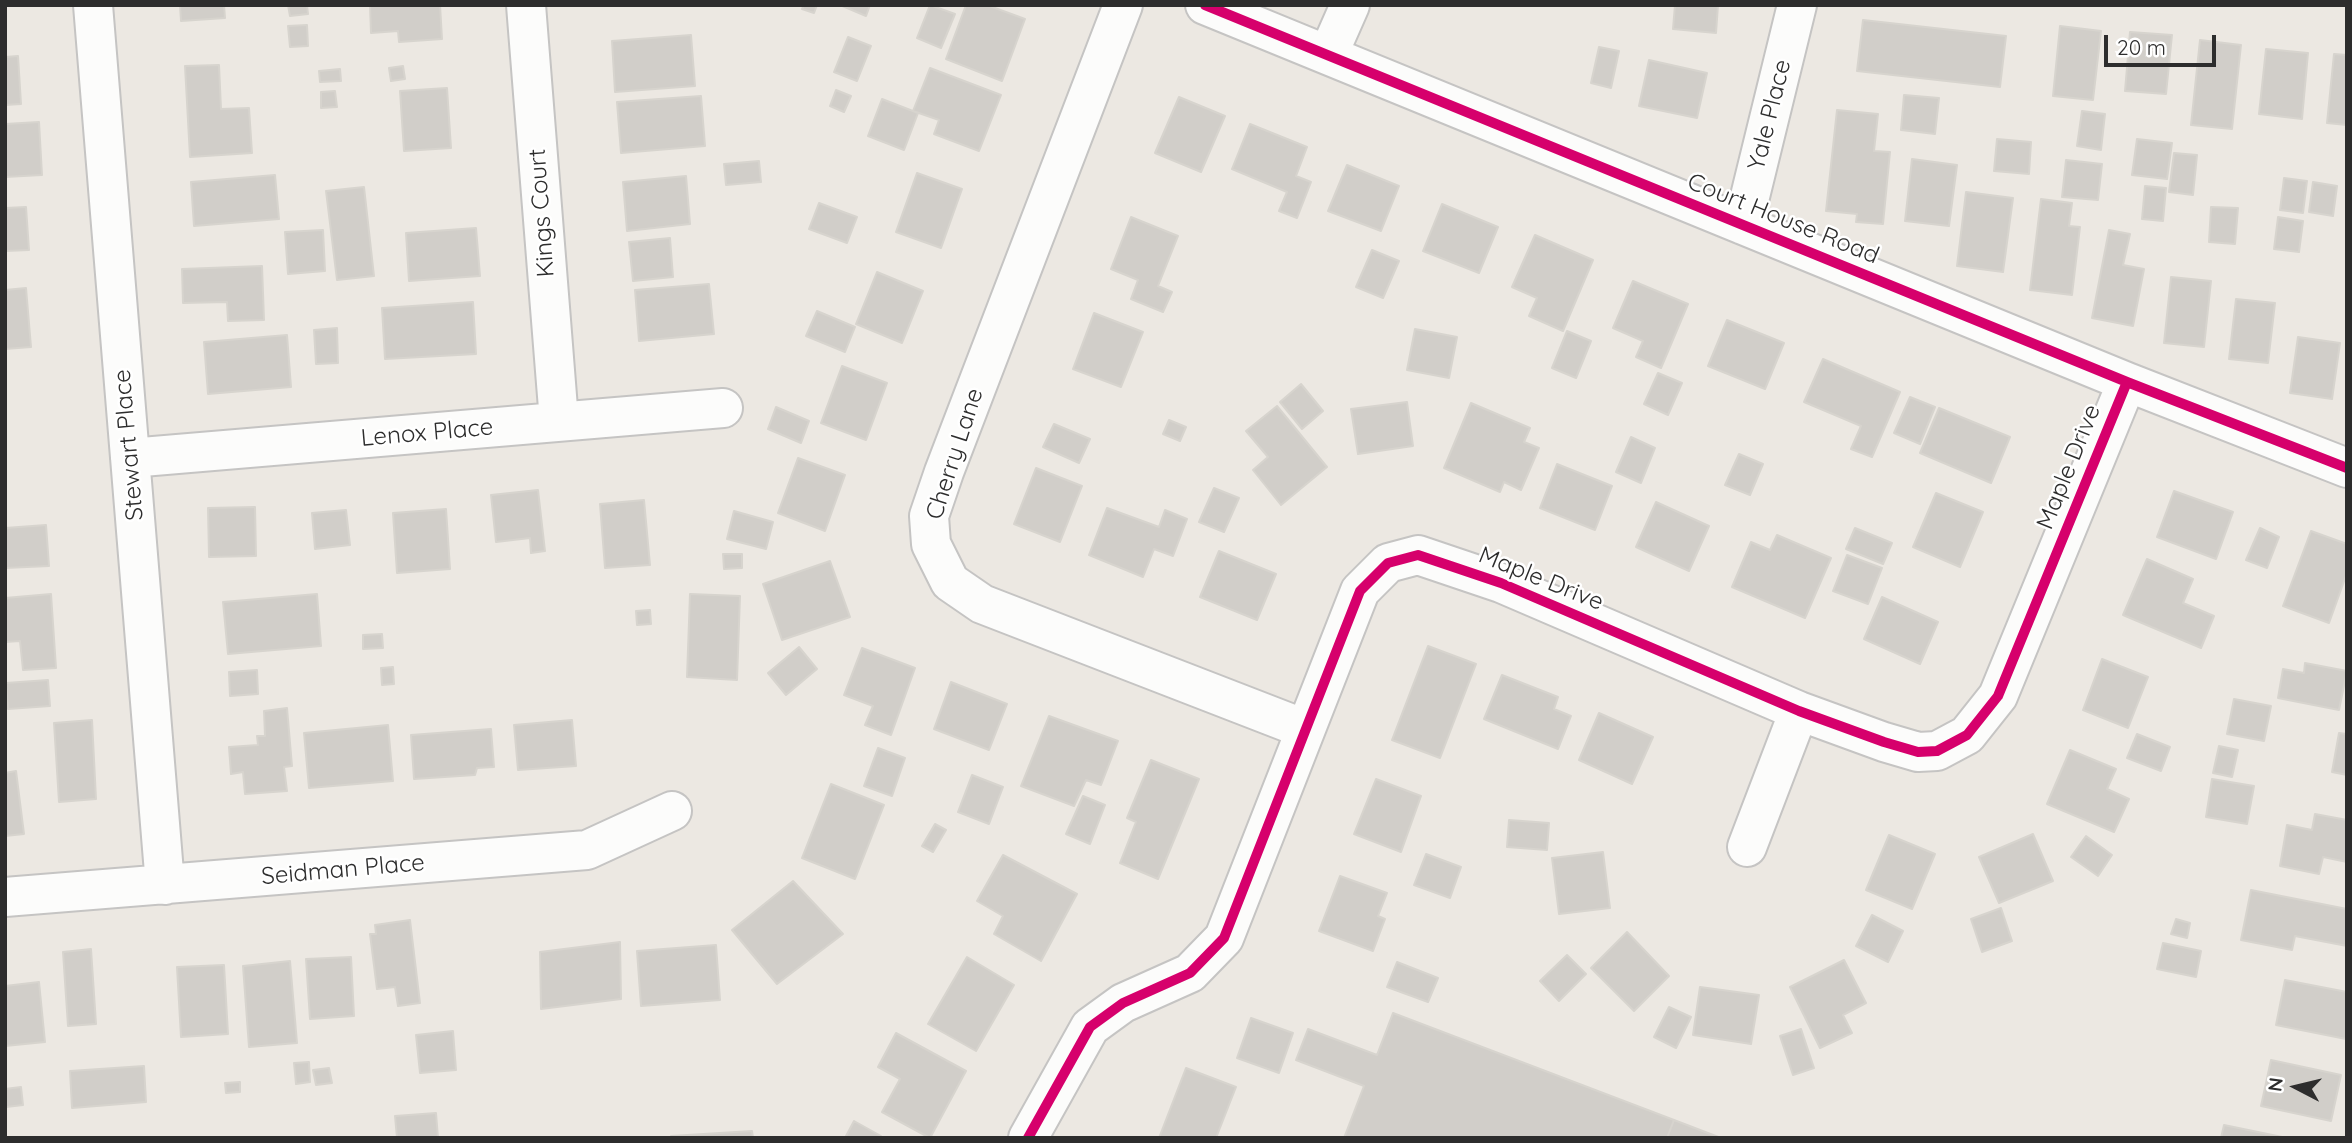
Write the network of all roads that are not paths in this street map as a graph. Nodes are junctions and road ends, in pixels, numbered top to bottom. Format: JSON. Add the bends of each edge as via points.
{"nodes":[{"id":1,"x":93,"y":5,"type":"edge"},
{"id":2,"x":526,"y":5,"type":"edge"},
{"id":3,"x":1122,"y":5,"type":"edge"},
{"id":4,"x":1350,"y":5,"type":"edge"},
{"id":5,"x":1797,"y":5,"type":"edge"},
{"id":6,"x":1216,"y":7,"type":"edge"},
{"id":7,"x":1328,"y":55,"type":"junction"},
{"id":8,"x":1743,"y":225,"type":"junction"},
{"id":9,"x":2127,"y":382,"type":"junction"},
{"id":10,"x":723,"y":408,"type":"dead end"},
{"id":11,"x":559,"y":422,"type":"junction"},
{"id":12,"x":130,"y":458,"type":"junction"},
{"id":13,"x":2347,"y":468,"type":"edge"},
{"id":14,"x":1799,"y":711,"type":"junction"},
{"id":15,"x":1305,"y":729,"type":"junction"},
{"id":16,"x":672,"y":810,"type":"dead end"},
{"id":17,"x":1747,"y":847,"type":"dead end"},
{"id":18,"x":165,"y":885,"type":"junction"},
{"id":19,"x":5,"y":897,"type":"edge"},
{"id":20,"x":1028,"y":1138,"type":"edge"}],
"edges":[{"from":1,"to":12,"type":"street","name":"Stewart Place"},
{"from":2,"to":11,"type":"street","name":"Kings Court"},
{"from":3,"to":15,"type":"street","name":"Cherry Lane","via":[[944,472],[929,516],[931,544],[950,582],[982,604]]},
{"from":4,"to":7,"type":"street"},
{"from":5,"to":8,"type":"street","name":"Yale Place"},
{"from":6,"to":7,"type":"street","name":"Court House Road"},
{"from":7,"to":8,"type":"street","name":"Court House Road"},
{"from":8,"to":9,"type":"street","name":"Court House Road"},
{"from":9,"to":13,"type":"street","name":"Court House Road"},
{"from":9,"to":14,"type":"street","name":"Maple Drive","via":[[1998,696],[1967,735],[1937,751],[1918,752]]},
{"from":10,"to":11,"type":"street","name":"Lenox Place"},
{"from":11,"to":12,"type":"street","name":"Lenox Place"},
{"from":12,"to":18,"type":"street","name":"Stewart Place"},
{"from":14,"to":15,"type":"street","name":"Maple Drive","via":[[1501,583],[1418,555],[1388,563],[1360,591]]},
{"from":14,"to":17,"type":"street"},
{"from":15,"to":20,"type":"street","name":"Maple Drive","via":[[1224,938],[1190,973],[1123,1003],[1090,1027]]},
{"from":16,"to":18,"type":"street","name":"Seidman Place","via":[[587,850]]},
{"from":18,"to":19,"type":"street","name":"Seidman Place"}]}
